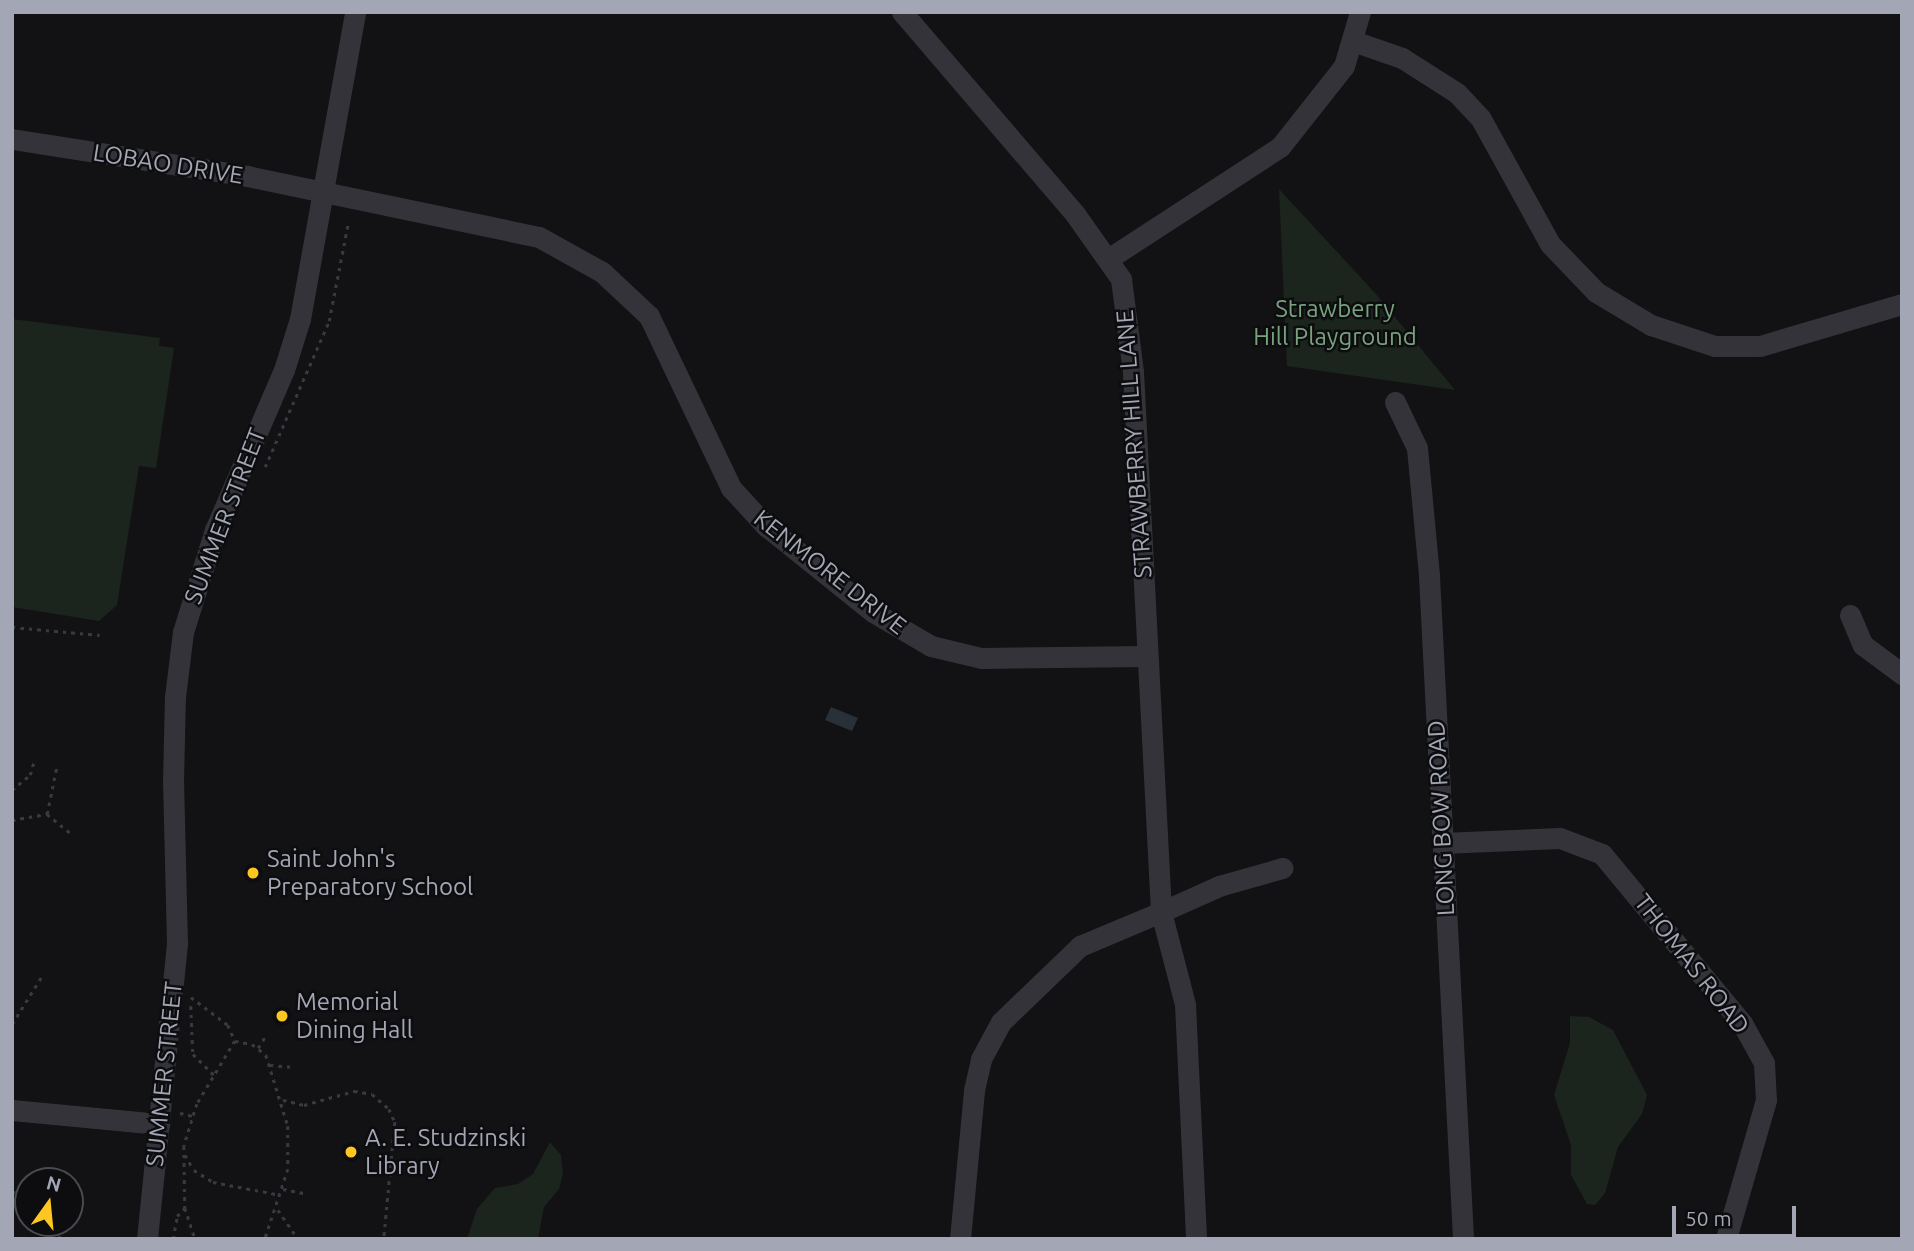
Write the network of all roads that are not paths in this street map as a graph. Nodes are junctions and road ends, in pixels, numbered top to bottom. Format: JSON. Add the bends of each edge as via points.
{"nodes":[{"id":1,"x":355,"y":12,"type":"edge"},
{"id":2,"x":902,"y":12,"type":"edge"},
{"id":3,"x":1360,"y":12,"type":"edge"},
{"id":4,"x":1353,"y":41,"type":"junction"},
{"id":5,"x":12,"y":139,"type":"edge"},
{"id":6,"x":323,"y":194,"type":"junction"},
{"id":7,"x":1108,"y":259,"type":"junction"},
{"id":8,"x":1902,"y":304,"type":"edge"},
{"id":9,"x":1395,"y":402,"type":"dead end"},
{"id":10,"x":1850,"y":615,"type":"dead end"},
{"id":11,"x":1147,"y":656,"type":"junction"},
{"id":12,"x":1902,"y":674,"type":"edge"},
{"id":13,"x":1442,"y":844,"type":"junction"},
{"id":14,"x":1282,"y":868,"type":"dead end"},
{"id":15,"x":1161,"y":912,"type":"junction"},
{"id":16,"x":12,"y":1110,"type":"edge"},
{"id":17,"x":159,"y":1125,"type":"junction"},
{"id":18,"x":147,"y":1239,"type":"edge"},
{"id":19,"x":960,"y":1239,"type":"edge"},
{"id":20,"x":1196,"y":1239,"type":"edge"},
{"id":21,"x":1463,"y":1239,"type":"edge"},
{"id":22,"x":1726,"y":1239,"type":"edge"}],
"edges":[{"from":1,"to":6,"type":"street","name":"SUMMER STREET"},
{"from":2,"to":7,"type":"street","name":"STRAWBERRY HILL LANE"},
{"from":3,"to":4,"type":"street"},
{"from":4,"to":7,"type":"street","via":[[1344,66],[1280,147]]},
{"from":4,"to":8,"type":"street","via":[[1402,58],[1457,93],[1481,120],[1550,244],[1596,292],[1651,325],[1715,346],[1760,346]]},
{"from":5,"to":6,"type":"street","name":"LOBAO DRIVE","via":[[247,176]]},
{"from":6,"to":11,"type":"street","name":"KENMORE DRIVE","via":[[539,237],[602,272],[649,316],[671,355],[715,460],[748,508],[900,630],[931,646],[981,658]]},
{"from":6,"to":17,"type":"street","name":"SUMMER STREET","via":[[300,319],[284,370],[215,530],[183,632],[175,698],[173,782],[177,943]]},
{"from":7,"to":11,"type":"street","name":"STRAWBERRY HILL LANE","via":[[1121,279],[1129,324]]},
{"from":9,"to":13,"type":"street","name":"LONG BOW ROAD","via":[[1417,448]]},
{"from":10,"to":12,"type":"street","via":[[1863,645]]},
{"from":11,"to":15,"type":"street","name":"STRAWBERRY HILL LANE"},
{"from":13,"to":21,"type":"street","name":"LONG BOW ROAD"},
{"from":13,"to":22,"type":"street","name":"THOMAS ROAD","via":[[1560,838],[1602,854],[1742,1023],[1764,1063],[1766,1100]]},
{"from":14,"to":15,"type":"street","via":[[1219,886]]},
{"from":15,"to":19,"type":"street","via":[[1080,946],[1001,1022],[981,1059],[974,1090]]},
{"from":15,"to":20,"type":"street","name":"STRAWBERRY HILL LANE","via":[[1185,1004]]},
{"from":16,"to":17,"type":"street"},
{"from":17,"to":18,"type":"street","name":"SUMMER STREET"}]}
